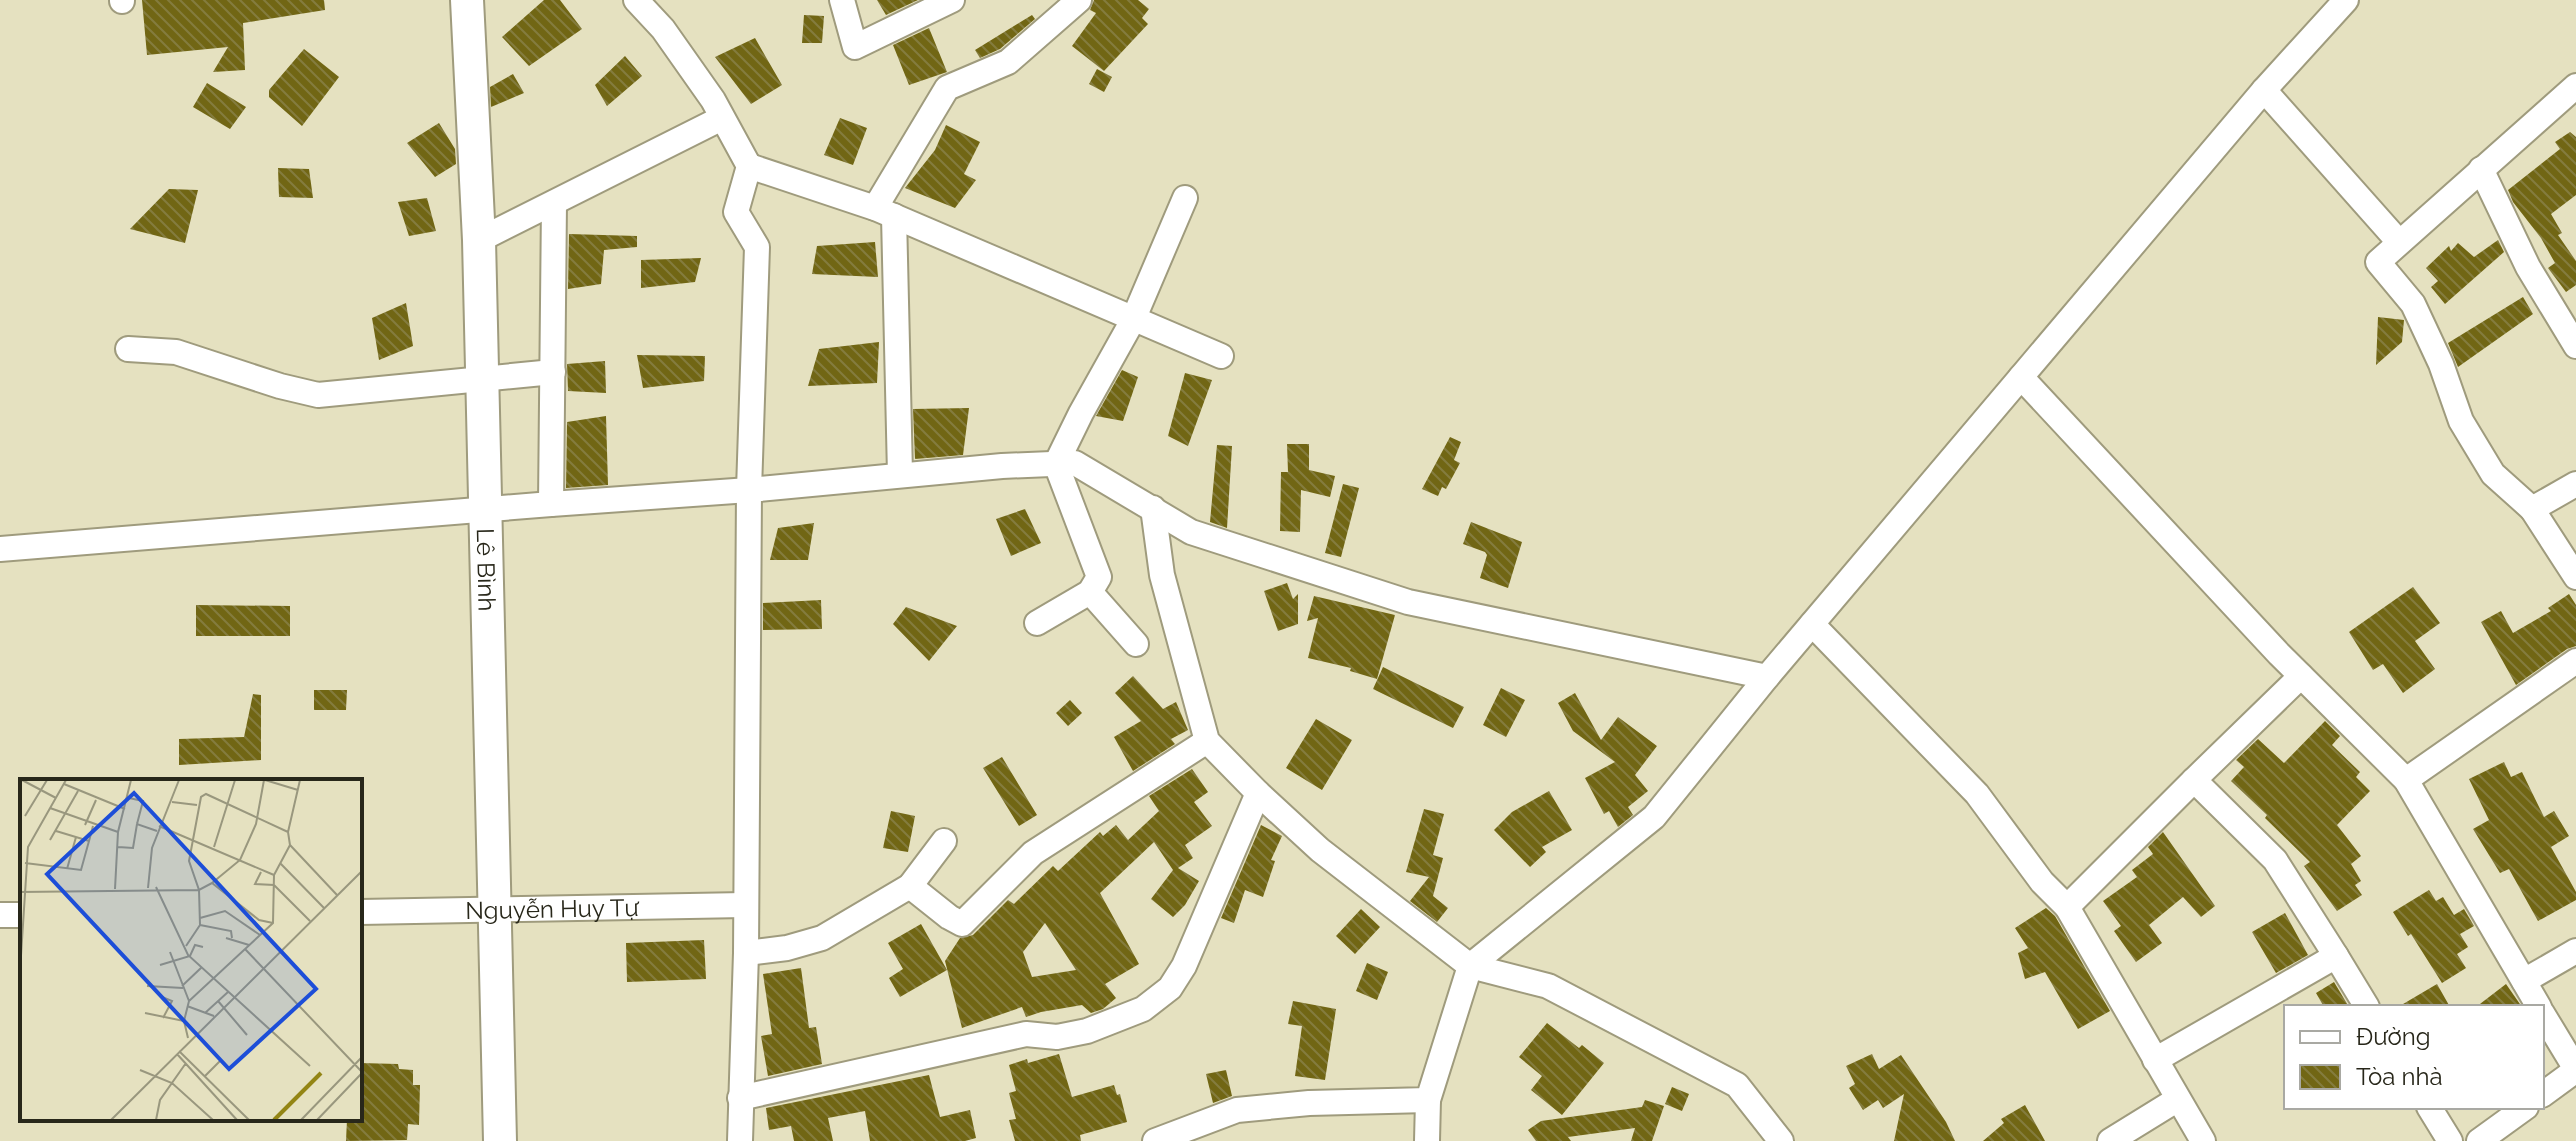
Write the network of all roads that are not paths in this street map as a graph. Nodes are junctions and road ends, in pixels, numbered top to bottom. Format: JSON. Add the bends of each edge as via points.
{"nodes":[{"id":1,"x":467,"y":0,"type":"edge"},
{"id":2,"x":636,"y":0,"type":"edge"},
{"id":3,"x":842,"y":0,"type":"edge"},
{"id":4,"x":952,"y":0,"type":"edge"},
{"id":5,"x":1079,"y":0,"type":"edge"},
{"id":6,"x":2346,"y":0,"type":"edge"},
{"id":7,"x":2576,"y":86,"type":"edge"},
{"id":8,"x":2264,"y":90,"type":"junction"},
{"id":9,"x":722,"y":118,"type":"junction"},
{"id":10,"x":749,"y":166,"type":"junction"},
{"id":11,"x":2481,"y":169,"type":"junction"},
{"id":12,"x":1185,"y":198,"type":"dead end"},
{"id":13,"x":554,"y":203,"type":"junction"},
{"id":14,"x":885,"y":212,"type":"junction"},
{"id":15,"x":479,"y":240,"type":"junction"},
{"id":16,"x":2399,"y":242,"type":"junction"},
{"id":17,"x":1133,"y":320,"type":"junction"},
{"id":18,"x":2576,"y":346,"type":"edge"},
{"id":19,"x":128,"y":349,"type":"dead end"},
{"id":20,"x":1221,"y":356,"type":"dead end"},
{"id":21,"x":553,"y":372,"type":"junction"},
{"id":22,"x":2021,"y":377,"type":"junction"},
{"id":23,"x":482,"y":379,"type":"junction"},
{"id":24,"x":1056,"y":464,"type":"junction"},
{"id":25,"x":900,"y":474,"type":"junction"},
{"id":26,"x":2576,"y":484,"type":"edge"},
{"id":27,"x":749,"y":490,"type":"junction"},
{"id":28,"x":551,"y":504,"type":"junction"},
{"id":29,"x":1153,"y":508,"type":"junction"},
{"id":30,"x":485,"y":509,"type":"junction"},
{"id":31,"x":2532,"y":509,"type":"junction"},
{"id":32,"x":0,"y":549,"type":"edge"},
{"id":33,"x":2576,"y":577,"type":"edge"},
{"id":34,"x":1090,"y":592,"type":"junction"},
{"id":35,"x":1037,"y":623,"type":"dead end"},
{"id":36,"x":1812,"y":624,"type":"junction"},
{"id":37,"x":1136,"y":644,"type":"dead end"},
{"id":38,"x":2576,"y":661,"type":"edge"},
{"id":39,"x":2301,"y":676,"type":"junction"},
{"id":40,"x":1767,"y":677,"type":"junction"},
{"id":41,"x":1207,"y":741,"type":"junction"},
{"id":42,"x":2194,"y":780,"type":"junction"},
{"id":43,"x":2406,"y":780,"type":"junction"},
{"id":44,"x":1258,"y":793,"type":"junction"},
{"id":45,"x":944,"y":841,"type":"dead end"},
{"id":46,"x":910,"y":886,"type":"junction"},
{"id":47,"x":745,"y":905,"type":"junction"},
{"id":48,"x":2067,"y":907,"type":"junction"},
{"id":49,"x":495,"y":911,"type":"junction"},
{"id":50,"x":362,"y":912,"type":"edge"},
{"id":51,"x":2576,"y":951,"type":"edge"},
{"id":52,"x":746,"y":953,"type":"junction"},
{"id":53,"x":2336,"y":956,"type":"junction"},
{"id":54,"x":1470,"y":966,"type":"junction"},
{"id":55,"x":2524,"y":981,"type":"junction"},
{"id":56,"x":2366,"y":1005,"type":"edge"},
{"id":57,"x":2538,"y":1005,"type":"edge"},
{"id":58,"x":2544,"y":1016,"type":"edge"},
{"id":59,"x":2155,"y":1060,"type":"junction"},
{"id":60,"x":2576,"y":1070,"type":"edge"},
{"id":61,"x":2544,"y":1094,"type":"edge"},
{"id":62,"x":740,"y":1098,"type":"junction"},
{"id":63,"x":2178,"y":1099,"type":"junction"},
{"id":64,"x":1428,"y":1100,"type":"junction"},
{"id":65,"x":2430,"y":1109,"type":"edge"},
{"id":66,"x":2523,"y":1109,"type":"edge"},
{"id":67,"x":500,"y":1141,"type":"edge"},
{"id":68,"x":740,"y":1141,"type":"edge"},
{"id":69,"x":1155,"y":1141,"type":"edge"},
{"id":70,"x":1427,"y":1141,"type":"edge"},
{"id":71,"x":1781,"y":1141,"type":"edge"},
{"id":72,"x":2110,"y":1141,"type":"edge"},
{"id":73,"x":2203,"y":1141,"type":"edge"},
{"id":74,"x":2450,"y":1141,"type":"edge"},
{"id":75,"x":2479,"y":1141,"type":"edge"}],
"edges":[{"from":1,"to":15,"type":"street","name":"Lê Bình"},
{"from":2,"to":9,"type":"street","via":[[671,41]]},
{"from":3,"to":4,"type":"street","via":[[855,47]]},
{"from":5,"to":14,"type":"street","via":[[1008,62],[947,88]]},
{"from":6,"to":8,"type":"street"},
{"from":7,"to":11,"type":"street"},
{"from":8,"to":16,"type":"street"},
{"from":8,"to":22,"type":"street"},
{"from":9,"to":10,"type":"street"},
{"from":9,"to":13,"type":"street"},
{"from":10,"to":14,"type":"street"},
{"from":10,"to":27,"type":"street","via":[[736,212],[757,247]]},
{"from":11,"to":16,"type":"street"},
{"from":11,"to":18,"type":"street","via":[[2528,267]]},
{"from":12,"to":17,"type":"street"},
{"from":13,"to":15,"type":"street"},
{"from":13,"to":21,"type":"street"},
{"from":14,"to":17,"type":"street"},
{"from":14,"to":25,"type":"street"},
{"from":15,"to":23,"type":"street","name":"Lê Bình"},
{"from":16,"to":31,"type":"street","via":[[2378,262],[2413,304],[2461,421],[2493,474]]},
{"from":17,"to":20,"type":"street"},
{"from":17,"to":24,"type":"street"},
{"from":19,"to":23,"type":"street","via":[[176,352],[318,395]]},
{"from":21,"to":23,"type":"street"},
{"from":21,"to":28,"type":"street"},
{"from":22,"to":36,"type":"street"},
{"from":22,"to":39,"type":"street"},
{"from":23,"to":30,"type":"street","name":"Lê Bình"},
{"from":24,"to":25,"type":"street"},
{"from":24,"to":29,"type":"street","via":[[1075,463]]},
{"from":24,"to":34,"type":"street","via":[[1099,577]]},
{"from":25,"to":27,"type":"street"},
{"from":26,"to":31,"type":"street"},
{"from":27,"to":28,"type":"street"},
{"from":27,"to":47,"type":"street"},
{"from":28,"to":30,"type":"street"},
{"from":29,"to":40,"type":"street","via":[[1191,532],[1408,602]]},
{"from":29,"to":41,"type":"street","via":[[1162,575]]},
{"from":30,"to":32,"type":"street"},
{"from":30,"to":49,"type":"street","name":"Lê Bình"},
{"from":31,"to":33,"type":"street"},
{"from":34,"to":35,"type":"street"},
{"from":34,"to":37,"type":"street"},
{"from":36,"to":40,"type":"street"},
{"from":36,"to":48,"type":"street","via":[[1977,794]]},
{"from":38,"to":43,"type":"street"},
{"from":39,"to":42,"type":"street"},
{"from":39,"to":43,"type":"street"},
{"from":40,"to":54,"type":"street","via":[[1654,817]]},
{"from":41,"to":44,"type":"street"},
{"from":41,"to":46,"type":"street","via":[[1033,853],[962,924]]},
{"from":42,"to":48,"type":"street"},
{"from":42,"to":53,"type":"street","via":[[2275,860]]},
{"from":43,"to":55,"type":"street"},
{"from":44,"to":54,"type":"street","via":[[1320,850]]},
{"from":44,"to":62,"type":"street","via":[[1184,966],[1170,988],[1143,1009],[1087,1031],[1057,1037],[1026,1034]]},
{"from":45,"to":46,"type":"street"},
{"from":46,"to":52,"type":"street","via":[[822,938]]},
{"from":47,"to":49,"type":"street","name":"Nguyễn Huy Tự"},
{"from":47,"to":52,"type":"street"},
{"from":48,"to":59,"type":"street"},
{"from":49,"to":50,"type":"street","name":"Nguyễn Huy Tự"},
{"from":49,"to":67,"type":"street","name":"Lê Bình"},
{"from":51,"to":55,"type":"street"},
{"from":52,"to":62,"type":"street"},
{"from":53,"to":56,"type":"street"},
{"from":53,"to":59,"type":"street"},
{"from":54,"to":64,"type":"street"},
{"from":54,"to":71,"type":"street","via":[[1548,986],[1737,1085]]},
{"from":55,"to":57,"type":"street"},
{"from":58,"to":60,"type":"street"},
{"from":59,"to":63,"type":"street"},
{"from":60,"to":61,"type":"street"},
{"from":62,"to":68,"type":"street"},
{"from":63,"to":72,"type":"street"},
{"from":63,"to":73,"type":"street"},
{"from":64,"to":69,"type":"street","via":[[1237,1110]]},
{"from":64,"to":70,"type":"street"},
{"from":65,"to":74,"type":"street"},
{"from":66,"to":75,"type":"street"}]}
